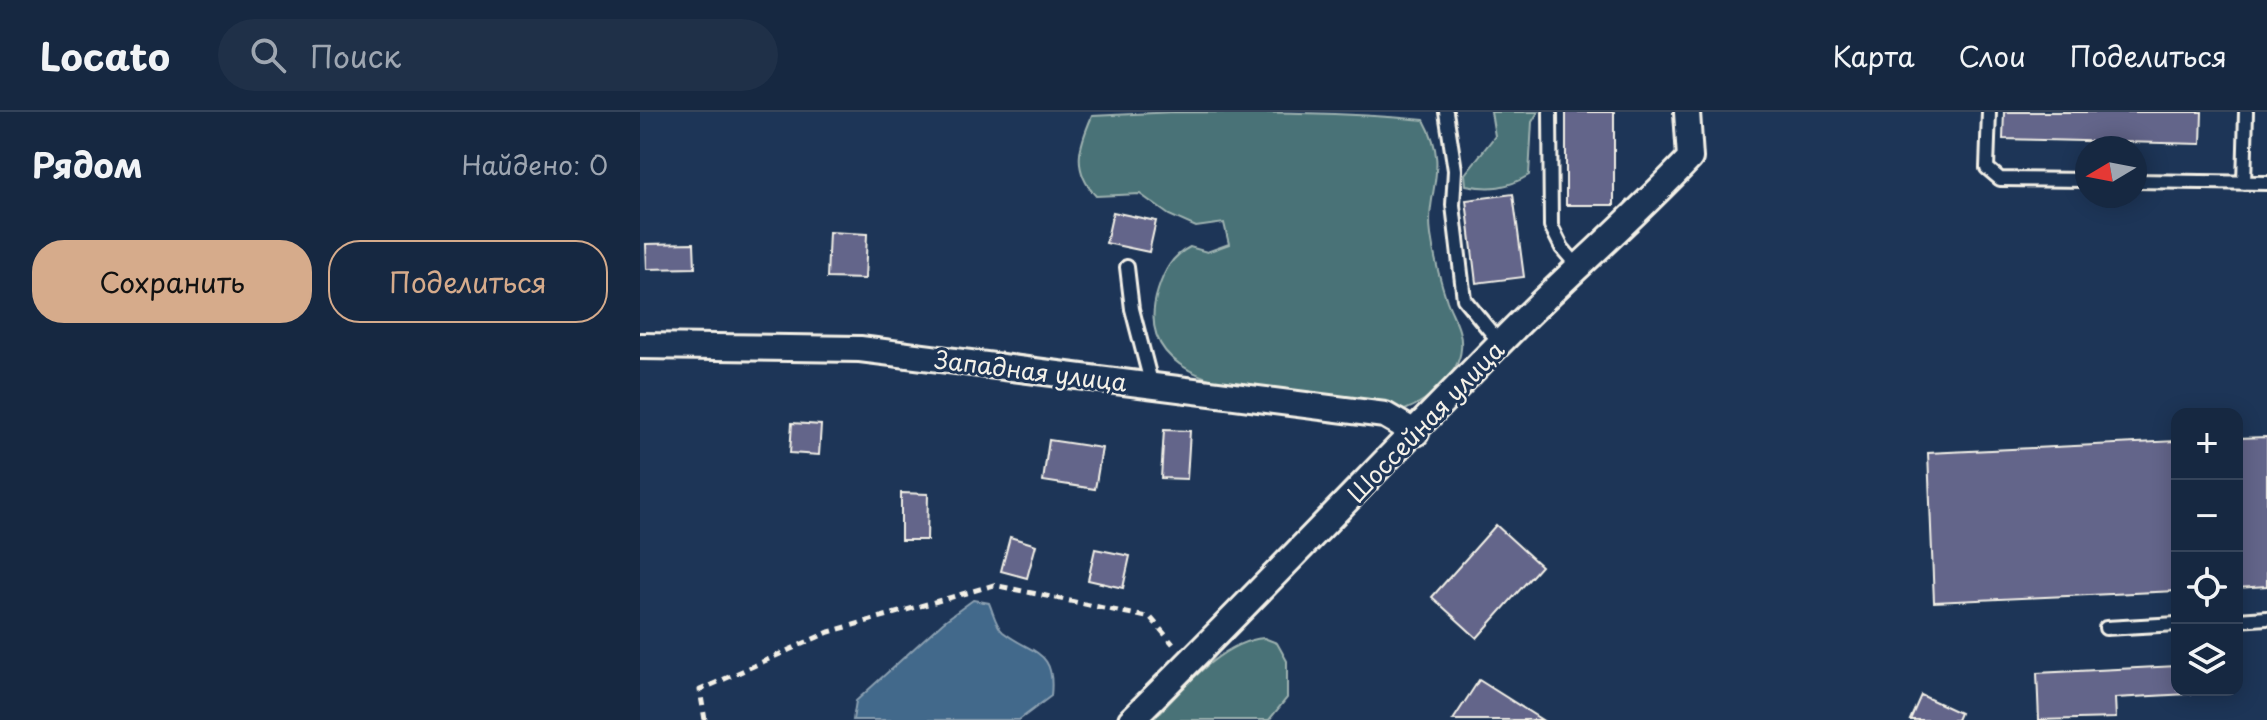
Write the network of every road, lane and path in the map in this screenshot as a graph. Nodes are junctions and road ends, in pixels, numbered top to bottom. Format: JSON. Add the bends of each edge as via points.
{"nodes":[{"id":1,"x":1446,"y":112,"type":"edge"},
{"id":2,"x":1550,"y":112,"type":"edge"},
{"id":3,"x":1687,"y":112,"type":"edge"},
{"id":4,"x":1989,"y":112,"type":"edge"},
{"id":5,"x":2246,"y":112,"type":"edge"},
{"id":6,"x":2075,"y":180,"type":"edge"},
{"id":7,"x":2147,"y":181,"type":"edge"},
{"id":8,"x":2244,"y":183,"type":"junction"},
{"id":9,"x":2267,"y":183,"type":"edge"},
{"id":10,"x":1127,"y":267,"type":"dead end"},
{"id":11,"x":1579,"y":268,"type":"junction"},
{"id":12,"x":1500,"y":343,"type":"junction"},
{"id":13,"x":640,"y":346,"type":"edge"},
{"id":14,"x":1152,"y":386,"type":"junction"},
{"id":15,"x":1416,"y":433,"type":"junction"},
{"id":16,"x":2267,"y":618,"type":"edge"},
{"id":17,"x":2243,"y":620,"type":"edge"},
{"id":18,"x":2171,"y":624,"type":"edge"},
{"id":19,"x":2106,"y":628,"type":"dead end"},
{"id":20,"x":1189,"y":663,"type":"junction"},
{"id":21,"x":705,"y":720,"type":"edge"},
{"id":22,"x":1131,"y":720,"type":"edge"}],
"edges":[{"from":1,"to":12,"type":"lane","via":[[1464,299]]},
{"from":2,"to":11,"type":"lane","via":[[1551,226]]},
{"from":3,"to":11,"type":"street","name":"Шоссейная улица","via":[[1690,158]]},
{"from":4,"to":6,"type":"lane","via":[[1987,168],[2000,179]]},
{"from":5,"to":8,"type":"lane"},
{"from":7,"to":8,"type":"lane"},
{"from":8,"to":9,"type":"lane"},
{"from":10,"to":14,"type":"lane"},
{"from":11,"to":12,"type":"street","name":"Шоссейная улица"},
{"from":12,"to":15,"type":"street","name":"Шоссейная улица"},
{"from":13,"to":14,"type":"street","name":"Западная улица","via":[[860,349]]},
{"from":14,"to":15,"type":"street","name":"Западная улица","via":[[1385,415]]},
{"from":15,"to":20,"type":"street","name":"Шоссейная улица"},
{"from":16,"to":17,"type":"lane"},
{"from":18,"to":19,"type":"lane"},
{"from":20,"to":21,"type":"path","via":[[1151,618],[994,585],[829,632],[700,690]]},
{"from":20,"to":22,"type":"street","name":"Шоссейная улица"}]}
